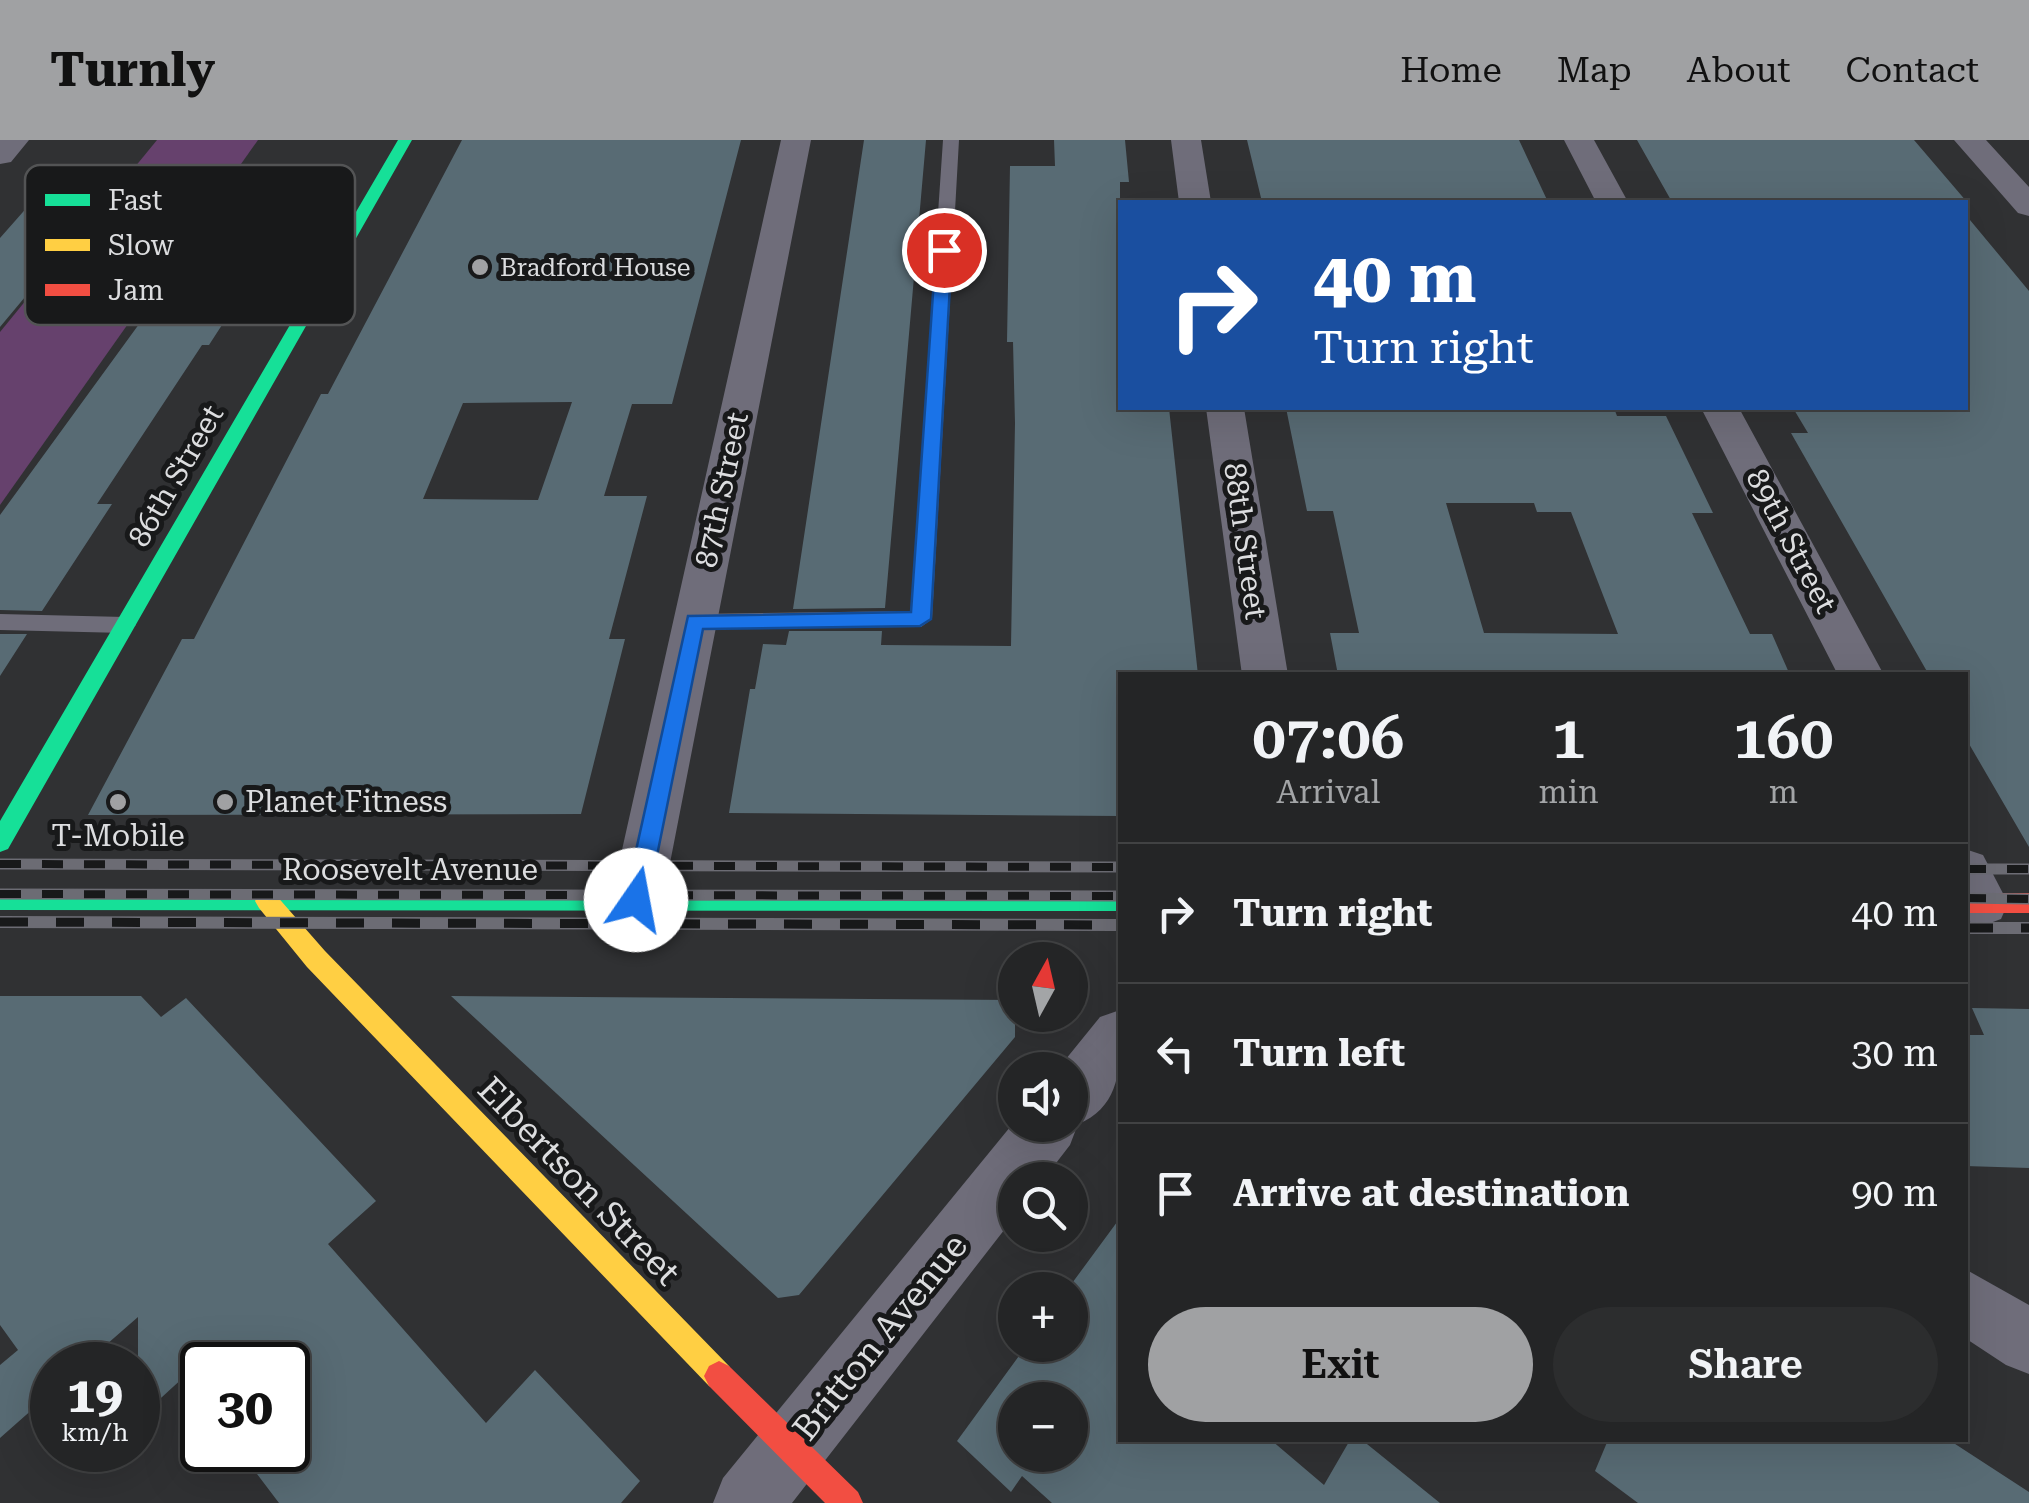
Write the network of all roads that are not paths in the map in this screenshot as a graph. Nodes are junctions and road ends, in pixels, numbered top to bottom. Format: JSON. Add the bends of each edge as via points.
{"nodes":[{"id":1,"x":14,"y":140,"type":"edge"},
{"id":2,"x":405,"y":140,"type":"edge"},
{"id":3,"x":796,"y":140,"type":"edge"},
{"id":4,"x":951,"y":140,"type":"edge"},
{"id":5,"x":1186,"y":140,"type":"edge"},
{"id":6,"x":1578,"y":140,"type":"edge"},
{"id":7,"x":1970,"y":140,"type":"edge"},
{"id":8,"x":0,"y":155,"type":"edge"},
{"id":9,"x":1195,"y":200,"type":"edge"},
{"id":10,"x":1611,"y":200,"type":"edge"},
{"id":11,"x":2029,"y":206,"type":"edge"},
{"id":12,"x":355,"y":226,"type":"edge"},
{"id":13,"x":298,"y":325,"type":"edge"},
{"id":14,"x":1225,"y":410,"type":"edge"},
{"id":15,"x":1721,"y":410,"type":"edge"},
{"id":16,"x":0,"y":622,"type":"edge"},
{"id":17,"x":695,"y":622,"type":"junction"},
{"id":18,"x":125,"y":624,"type":"junction"},
{"id":19,"x":1265,"y":672,"type":"edge"},
{"id":20,"x":1859,"y":672,"type":"edge"},
{"id":21,"x":0,"y":842,"type":"edge"},
{"id":22,"x":0,"y":900,"type":"edge"},
{"id":23,"x":267,"y":900,"type":"junction"},
{"id":24,"x":636,"y":900,"type":"junction"},
{"id":25,"x":1118,"y":901,"type":"edge"},
{"id":26,"x":1118,"y":1039,"type":"edge"},
{"id":27,"x":1088,"y":1076,"type":"edge"},
{"id":28,"x":1036,"y":1142,"type":"edge"},
{"id":29,"x":1968,"y":1303,"type":"edge"},
{"id":30,"x":2029,"y":1342,"type":"edge"},
{"id":31,"x":792,"y":1448,"type":"junction"},
{"id":32,"x":748,"y":1503,"type":"edge"},
{"id":33,"x":847,"y":1503,"type":"edge"}],
"edges":[{"from":1,"to":8,"type":"street"},
{"from":2,"to":12,"type":"street","name":"86th Street"},
{"from":3,"to":17,"type":"street","name":"87th Street"},
{"from":4,"to":17,"type":"lane","via":[[920,619]]},
{"from":5,"to":9,"type":"street"},
{"from":6,"to":10,"type":"street"},
{"from":7,"to":11,"type":"street"},
{"from":13,"to":18,"type":"street","name":"86th Street"},
{"from":14,"to":19,"type":"street","name":"88th Street"},
{"from":15,"to":20,"type":"street","name":"89th Street"},
{"from":16,"to":18,"type":"lane"},
{"from":17,"to":24,"type":"street","name":"87th Street"},
{"from":18,"to":21,"type":"street","name":"86th Street"},
{"from":22,"to":23,"type":"street","name":"Roosevelt Avenue"},
{"from":23,"to":24,"type":"street","name":"Roosevelt Avenue"},
{"from":23,"to":31,"type":"street","name":"Elbertson Street","via":[[316,960]]},
{"from":24,"to":25,"type":"street","name":"Roosevelt Avenue"},
{"from":26,"to":27,"type":"street"},
{"from":28,"to":31,"type":"street","name":"Britton Avenue"},
{"from":29,"to":30,"type":"street"},
{"from":31,"to":32,"type":"street","name":"Britton Avenue"},
{"from":31,"to":33,"type":"street","name":"Elbertson Street"}]}
